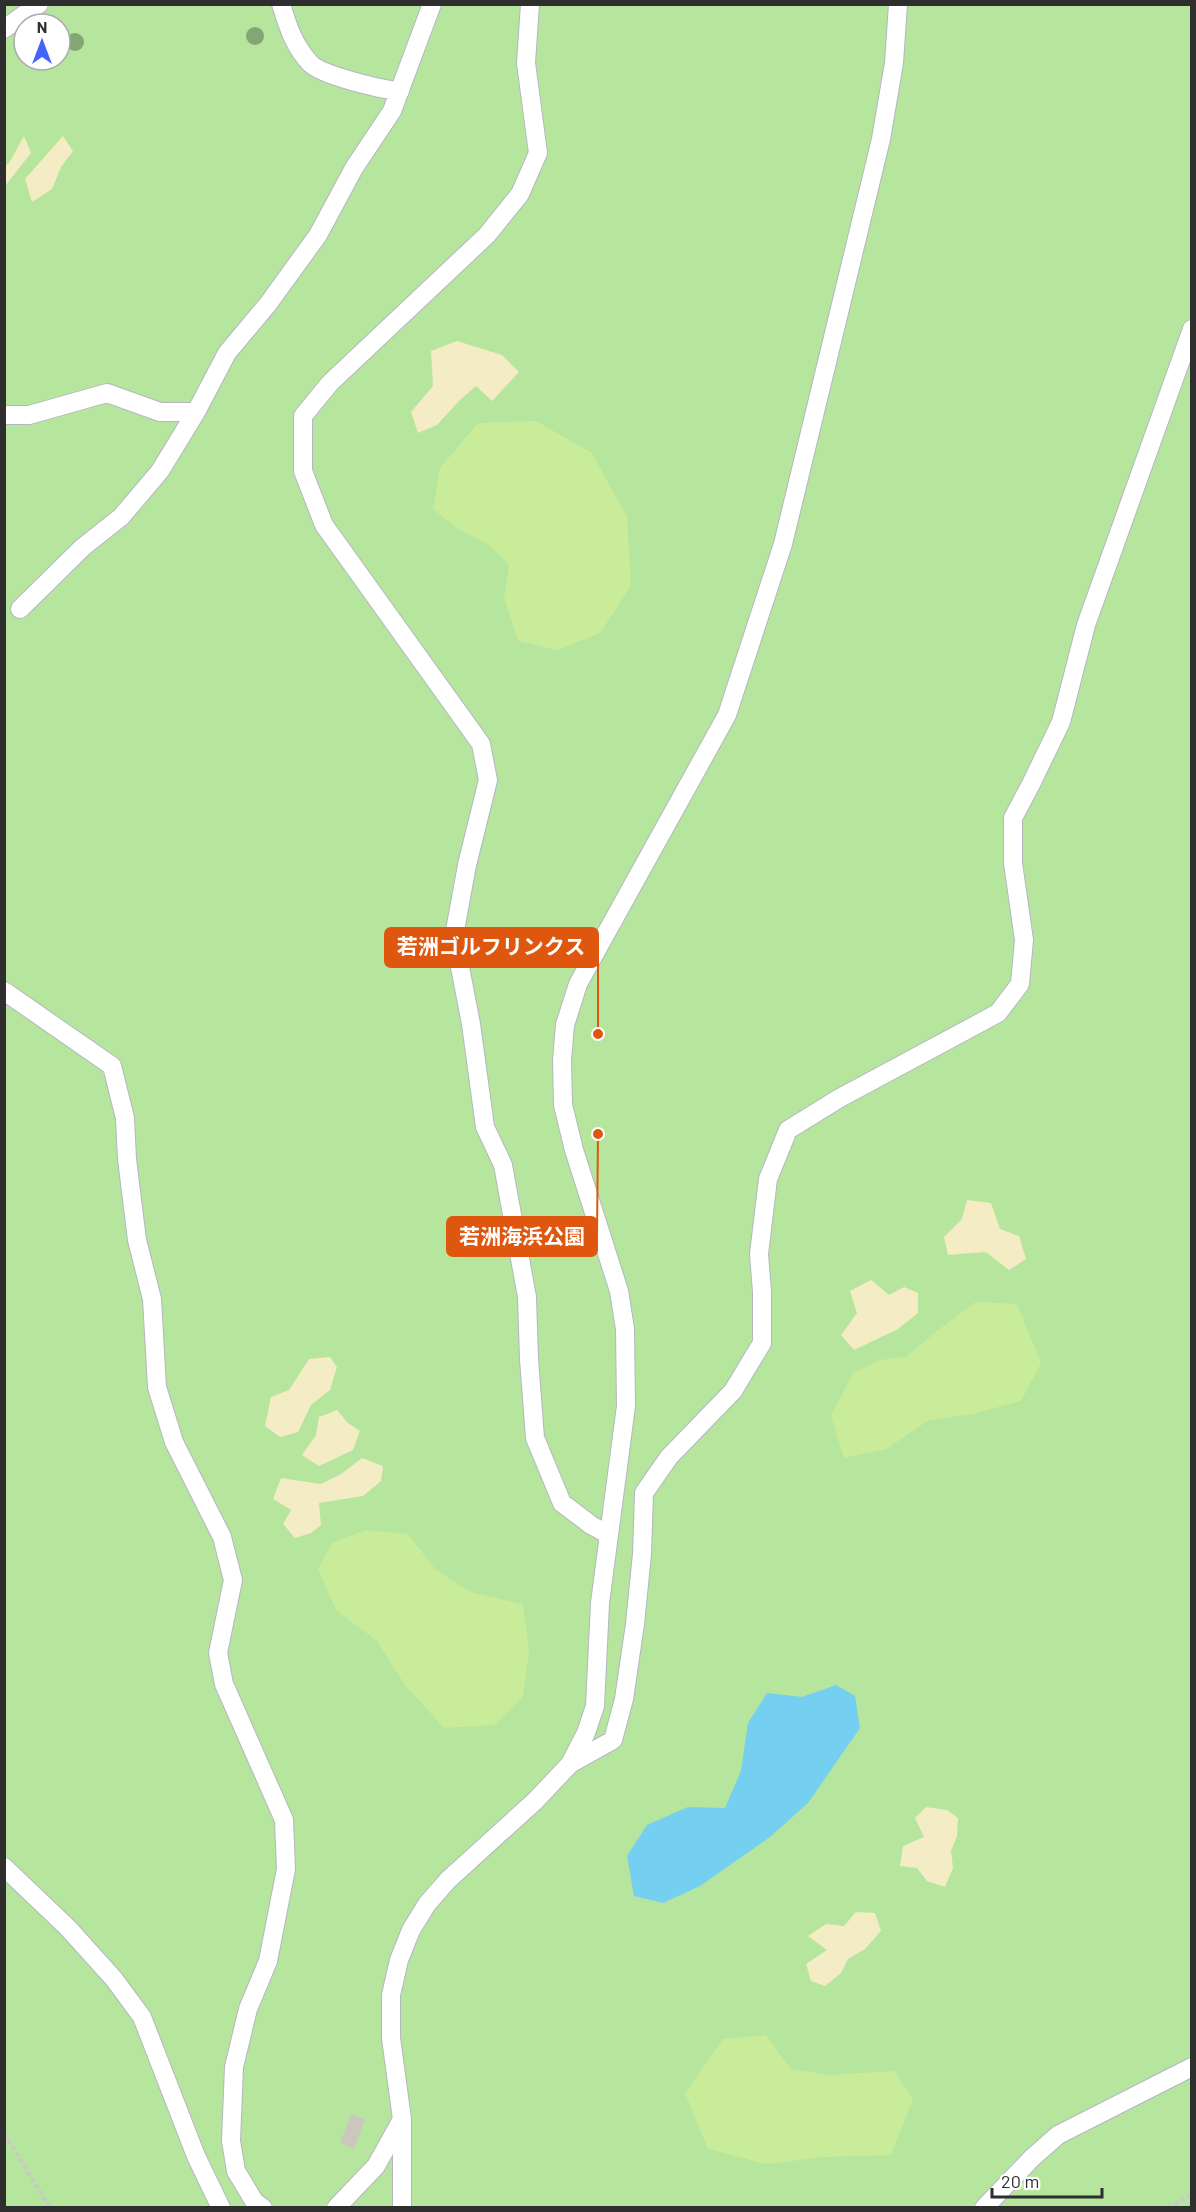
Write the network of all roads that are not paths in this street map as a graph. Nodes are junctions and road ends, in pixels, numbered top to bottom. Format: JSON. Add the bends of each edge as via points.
{"nodes":[{"id":1,"x":39,"y":4,"type":"edge"},
{"id":2,"x":281,"y":4,"type":"edge"},
{"id":3,"x":432,"y":4,"type":"edge"},
{"id":4,"x":530,"y":4,"type":"edge"},
{"id":5,"x":898,"y":4,"type":"edge"},
{"id":6,"x":4,"y":29,"type":"edge"},
{"id":7,"x":400,"y":91,"type":"junction"},
{"id":8,"x":1191,"y":329,"type":"edge"},
{"id":9,"x":196,"y":412,"type":"junction"},
{"id":10,"x":4,"y":415,"type":"edge"},
{"id":11,"x":20,"y":609,"type":"dead end"},
{"id":12,"x":4,"y":991,"type":"edge"},
{"id":13,"x":609,"y":1535,"type":"junction"},
{"id":14,"x":570,"y":1764,"type":"junction"},
{"id":15,"x":4,"y":1867,"type":"edge"},
{"id":16,"x":1190,"y":2065,"type":"edge"},
{"id":17,"x":402,"y":2119,"type":"junction"},
{"id":18,"x":403,"y":2206,"type":"edge"},
{"id":19,"x":222,"y":2208,"type":"edge"},
{"id":20,"x":263,"y":2208,"type":"edge"},
{"id":21,"x":336,"y":2208,"type":"edge"},
{"id":22,"x":984,"y":2208,"type":"edge"}],
"edges":[{"from":1,"to":6,"type":"lane"},
{"from":2,"to":7,"type":"lane","via":[[291,39],[312,66]]},
{"from":3,"to":7,"type":"lane"},
{"from":4,"to":13,"type":"lane","via":[[526,63],[538,153],[520,194],[486,235],[330,383],[303,416],[303,471],[324,525],[481,744],[488,780],[454,936],[485,1126],[503,1165],[527,1297],[535,1438],[562,1503]]},
{"from":5,"to":13,"type":"lane","via":[[894,63],[881,139],[773,576],[727,715],[578,984],[565,1025],[563,1105],[619,1291],[625,1329],[626,1406]]},
{"from":7,"to":9,"type":"lane","via":[[318,235],[227,353]]},
{"from":8,"to":14,"type":"lane","via":[[1086,625],[1060,722],[1013,818],[1013,863],[1024,939],[1020,984],[998,1013],[788,1130],[768,1179],[759,1254],[762,1343],[733,1391],[669,1457],[644,1493],[642,1554],[624,1699],[613,1740]]},
{"from":9,"to":10,"type":"lane","via":[[160,412],[107,393],[29,415]]},
{"from":9,"to":11,"type":"lane","via":[[160,471],[121,517],[83,547]]},
{"from":12,"to":20,"type":"lane","via":[[112,1066],[125,1118],[137,1240],[152,1299],[157,1387],[174,1442],[222,1538],[233,1580],[218,1653],[224,1684],[285,1821],[286,1869],[268,1961],[248,2009],[234,2067],[231,2141],[236,2171],[254,2201]]},
{"from":13,"to":14,"type":"lane","via":[[600,1603],[595,1706]]},
{"from":14,"to":17,"type":"lane","via":[[448,1880],[411,1930],[391,1995],[391,2038]]},
{"from":15,"to":19,"type":"lane","via":[[114,1979],[142,2017],[196,2156]]},
{"from":16,"to":22,"type":"lane","via":[[1058,2135]]},
{"from":17,"to":18,"type":"lane"},
{"from":17,"to":21,"type":"lane","via":[[376,2166]]}]}
